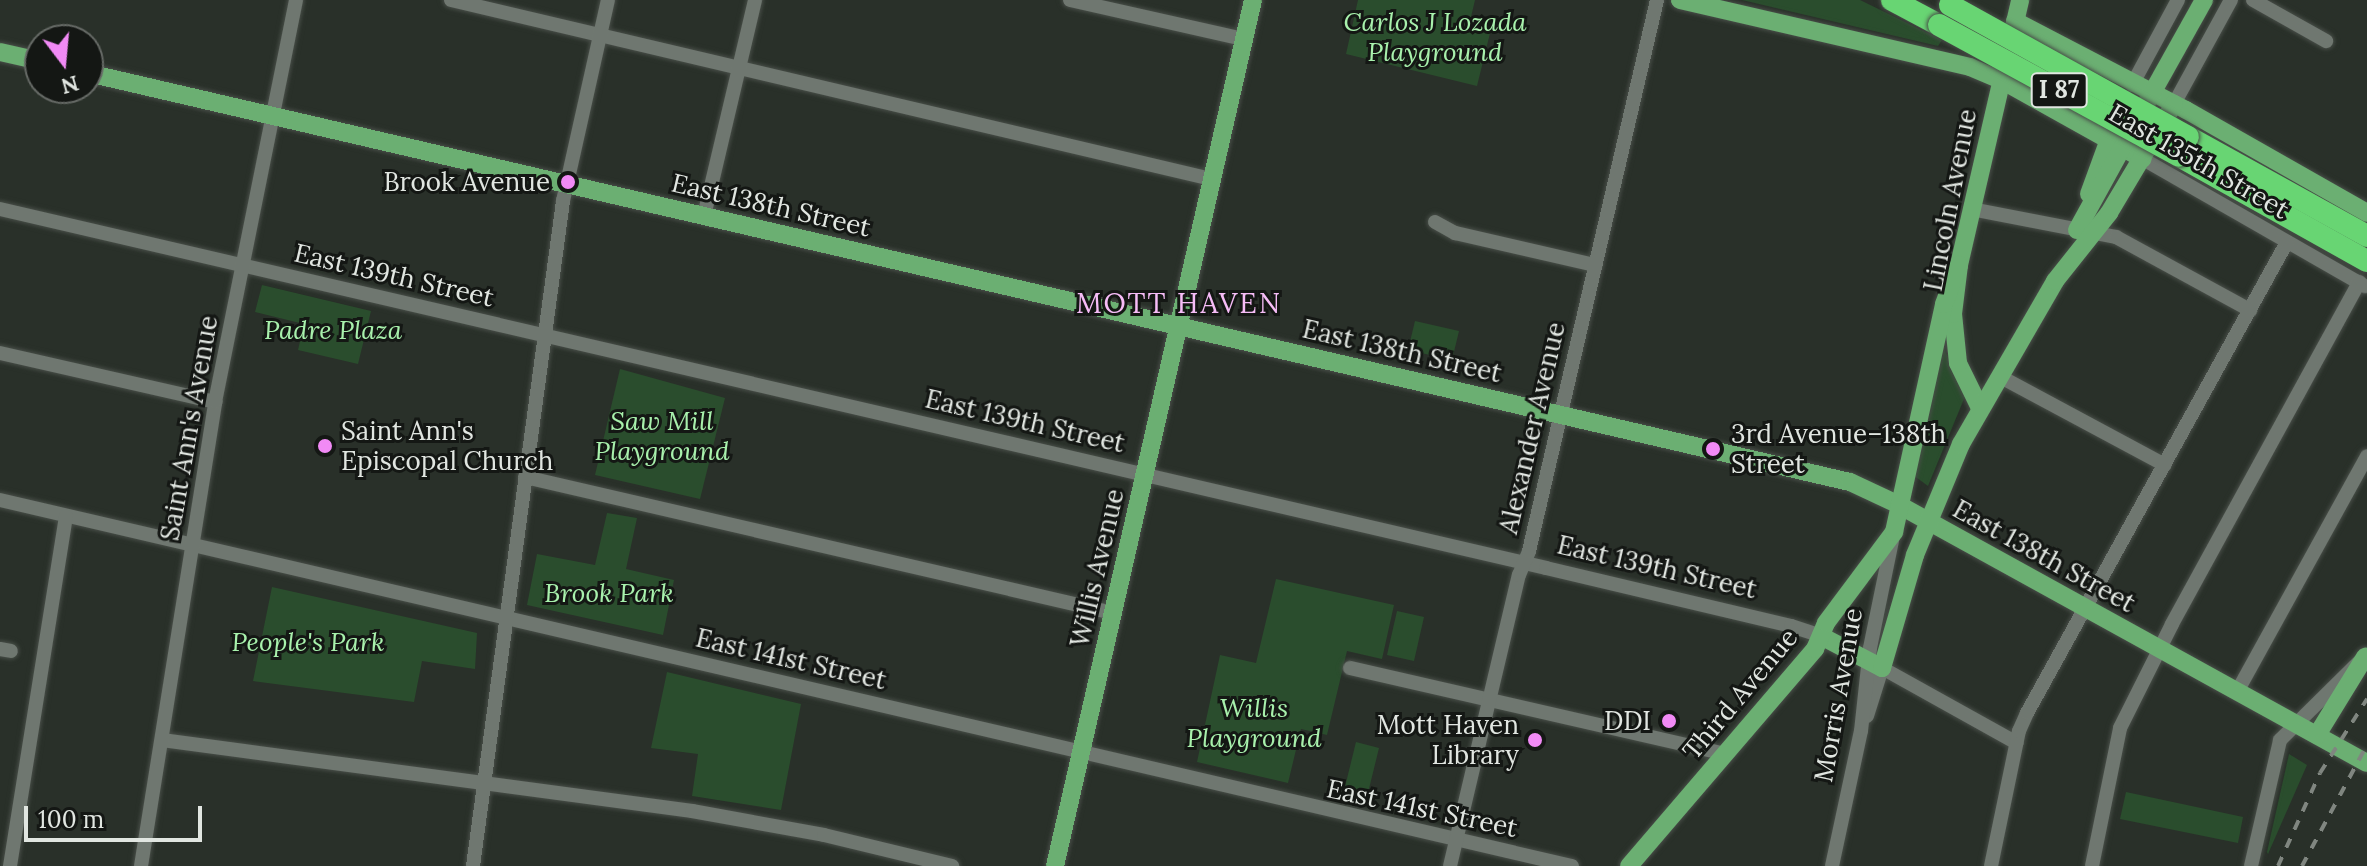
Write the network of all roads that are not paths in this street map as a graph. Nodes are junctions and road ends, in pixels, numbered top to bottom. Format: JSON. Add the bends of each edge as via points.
{"nodes":[{"id":1,"x":296,"y":0,"type":"edge"},
{"id":2,"x":451,"y":0,"type":"edge"},
{"id":3,"x":608,"y":0,"type":"edge"},
{"id":4,"x":755,"y":0,"type":"edge"},
{"id":5,"x":1070,"y":0,"type":"edge"},
{"id":6,"x":1253,"y":0,"type":"edge"},
{"id":7,"x":1657,"y":0,"type":"edge"},
{"id":8,"x":1680,"y":0,"type":"edge"},
{"id":9,"x":1892,"y":0,"type":"edge"},
{"id":10,"x":2020,"y":0,"type":"edge"},
{"id":11,"x":2178,"y":0,"type":"edge"},
{"id":12,"x":2204,"y":0,"type":"edge"},
{"id":13,"x":2231,"y":0,"type":"edge"},
{"id":14,"x":2253,"y":0,"type":"edge"},
{"id":15,"x":1943,"y":10,"type":"edge"},
{"id":16,"x":2015,"y":21,"type":"junction"},
{"id":17,"x":601,"y":34,"type":"junction"},
{"id":18,"x":1243,"y":39,"type":"junction"},
{"id":19,"x":2326,"y":41,"type":"dead end"},
{"id":20,"x":0,"y":52,"type":"edge"},
{"id":21,"x":24,"y":57,"type":"edge"},
{"id":22,"x":739,"y":67,"type":"junction"},
{"id":23,"x":104,"y":77,"type":"edge"},
{"id":24,"x":2001,"y":80,"type":"junction"},
{"id":25,"x":2132,"y":85,"type":"junction"},
{"id":26,"x":2151,"y":93,"type":"junction"},
{"id":27,"x":2174,"y":104,"type":"junction"},
{"id":28,"x":272,"y":115,"type":"junction"},
{"id":29,"x":2116,"y":143,"type":"junction"},
{"id":30,"x":2184,"y":146,"type":"junction"},
{"id":31,"x":2143,"y":159,"type":"junction"},
{"id":32,"x":1211,"y":179,"type":"junction"},
{"id":33,"x":566,"y":184,"type":"junction"},
{"id":34,"x":0,"y":209,"type":"edge"},
{"id":35,"x":1971,"y":209,"type":"junction"},
{"id":36,"x":2367,"y":213,"type":"edge"},
{"id":37,"x":704,"y":216,"type":"junction"},
{"id":38,"x":1435,"y":222,"type":"dead end"},
{"id":39,"x":2085,"y":231,"type":"junction"},
{"id":40,"x":2367,"y":236,"type":"edge"},
{"id":41,"x":2287,"y":242,"type":"junction"},
{"id":42,"x":2367,"y":261,"type":"edge"},
{"id":43,"x":242,"y":265,"type":"junction"},
{"id":44,"x":1595,"y":265,"type":"junction"},
{"id":45,"x":1959,"y":265,"type":"junction"},
{"id":46,"x":2363,"y":285,"type":"edge"},
{"id":47,"x":2250,"y":310,"type":"junction"},
{"id":48,"x":1178,"y":326,"type":"junction"},
{"id":49,"x":544,"y":336,"type":"junction"},
{"id":50,"x":0,"y":353,"type":"edge"},
{"id":51,"x":1999,"y":376,"type":"junction"},
{"id":52,"x":215,"y":402,"type":"junction"},
{"id":53,"x":1980,"y":408,"type":"junction"},
{"id":54,"x":1560,"y":415,"type":"junction"},
{"id":55,"x":2367,"y":456,"type":"edge"},
{"id":56,"x":2165,"y":465,"type":"junction"},
{"id":57,"x":1145,"y":475,"type":"junction"},
{"id":58,"x":525,"y":477,"type":"junction"},
{"id":59,"x":0,"y":500,"type":"edge"},
{"id":60,"x":1899,"y":505,"type":"junction"},
{"id":61,"x":66,"y":516,"type":"junction"},
{"id":62,"x":1927,"y":522,"type":"junction"},
{"id":63,"x":1894,"y":532,"type":"junction"},
{"id":64,"x":192,"y":544,"type":"junction"},
{"id":65,"x":1524,"y":563,"type":"junction"},
{"id":66,"x":2085,"y":609,"type":"junction"},
{"id":67,"x":1113,"y":613,"type":"junction"},
{"id":68,"x":506,"y":617,"type":"junction"},
{"id":69,"x":1821,"y":636,"type":"junction"},
{"id":70,"x":2160,"y":650,"type":"junction"},
{"id":71,"x":2366,"y":656,"type":"edge"},
{"id":72,"x":1875,"y":664,"type":"junction"},
{"id":73,"x":1350,"y":668,"type":"dead end"},
{"id":74,"x":2238,"y":690,"type":"junction"},
{"id":75,"x":1491,"y":701,"type":"junction"},
{"id":76,"x":2294,"y":722,"type":"junction"},
{"id":77,"x":2317,"y":735,"type":"junction"},
{"id":78,"x":162,"y":740,"type":"junction"},
{"id":79,"x":2017,"y":743,"type":"junction"},
{"id":80,"x":1080,"y":752,"type":"junction"},
{"id":81,"x":1724,"y":754,"type":"junction"},
{"id":82,"x":2367,"y":763,"type":"edge"},
{"id":83,"x":484,"y":784,"type":"junction"},
{"id":84,"x":1456,"y":840,"type":"junction"},
{"id":85,"x":10,"y":866,"type":"edge"},
{"id":86,"x":141,"y":866,"type":"edge"},
{"id":87,"x":473,"y":866,"type":"edge"},
{"id":88,"x":952,"y":866,"type":"edge"},
{"id":89,"x":1055,"y":866,"type":"edge"},
{"id":90,"x":1450,"y":866,"type":"edge"},
{"id":91,"x":1572,"y":866,"type":"edge"},
{"id":92,"x":1629,"y":866,"type":"edge"},
{"id":93,"x":1832,"y":866,"type":"edge"},
{"id":94,"x":1991,"y":866,"type":"edge"},
{"id":95,"x":2092,"y":866,"type":"edge"},
{"id":96,"x":2251,"y":866,"type":"edge"}],
"edges":[{"from":1,"to":28,"type":"street","name":"Saint Ann's Avenue"},
{"from":2,"to":17,"type":"street"},
{"from":3,"to":17,"type":"street"},
{"from":4,"to":22,"type":"street"},
{"from":5,"to":18,"type":"street"},
{"from":6,"to":18,"type":"main road","name":"Willis Avenue"},
{"from":7,"to":44,"type":"street","name":"Alexander Avenue"},
{"from":8,"to":24,"type":"main road","name":"East 135th Street","via":[[1970,67]]},
{"from":9,"to":15,"type":"highway","number":"I 87"},
{"from":10,"to":16,"type":"main road","name":"Lincoln Avenue"},
{"from":11,"to":25,"type":"street"},
{"from":12,"to":26,"type":"main road"},
{"from":13,"to":27,"type":"street"},
{"from":14,"to":19,"type":"street"},
{"from":15,"to":30,"type":"highway","number":"I 87","bridge":true},
{"from":16,"to":24,"type":"main road","name":"Lincoln Avenue"},
{"from":16,"to":25,"type":"main road","name":"East 135th Street"},
{"from":17,"to":22,"type":"street"},
{"from":17,"to":33,"type":"street"},
{"from":18,"to":32,"type":"main road","name":"Willis Avenue"},
{"from":20,"to":21,"type":"main road"},
{"from":22,"to":32,"type":"street"},
{"from":22,"to":37,"type":"street"},
{"from":23,"to":28,"type":"main road","name":"East 138th Street"},
{"from":24,"to":29,"type":"main road","name":"East 135th Street"},
{"from":24,"to":35,"type":"main road","name":"Lincoln Avenue"},
{"from":25,"to":26,"type":"main road","name":"East 135th Street"},
{"from":25,"to":29,"type":"main road"},
{"from":26,"to":27,"type":"main road","name":"East 135th Street"},
{"from":26,"to":29,"type":"main road"},
{"from":27,"to":31,"type":"main road"},
{"from":27,"to":36,"type":"main road","name":"East 135th Street"},
{"from":28,"to":33,"type":"main road","name":"East 138th Street"},
{"from":28,"to":43,"type":"street","name":"Saint Ann's Avenue"},
{"from":29,"to":31,"type":"main road","name":"East 135th Street"},
{"from":29,"to":39,"type":"main road"},
{"from":30,"to":40,"type":"highway","number":"I 87"},
{"from":30,"to":42,"type":"highway","number":"I 87"},
{"from":31,"to":39,"type":"main road","via":[[2109,213]]},
{"from":31,"to":41,"type":"street","name":"East 135th Street"},
{"from":32,"to":48,"type":"main road","name":"Willis Avenue"},
{"from":33,"to":37,"type":"main road","name":"East 138th Street"},
{"from":33,"to":49,"type":"street"},
{"from":34,"to":43,"type":"street","name":"East 139th Street"},
{"from":35,"to":39,"type":"street"},
{"from":35,"to":45,"type":"main road","name":"Lincoln Avenue"},
{"from":37,"to":48,"type":"main road","name":"East 138th Street"},
{"from":38,"to":44,"type":"street","via":[[1455,233]]},
{"from":39,"to":47,"type":"street","via":[[2126,241]]},
{"from":39,"to":51,"type":"main road"},
{"from":41,"to":46,"type":"street","name":"East 135th Street"},
{"from":41,"to":47,"type":"street"},
{"from":43,"to":49,"type":"street","name":"East 139th Street"},
{"from":43,"to":52,"type":"street","name":"Saint Ann's Avenue"},
{"from":44,"to":54,"type":"street","name":"Alexander Avenue"},
{"from":45,"to":53,"type":"main road","name":"Lincoln Avenue","via":[[1953,345]]},
{"from":45,"to":60,"type":"main road","name":"Third Avenue","via":[[1944,304]]},
{"from":46,"to":70,"type":"street"},
{"from":47,"to":56,"type":"street"},
{"from":48,"to":54,"type":"main road","name":"East 138th Street"},
{"from":48,"to":57,"type":"main road","name":"Willis Avenue"},
{"from":49,"to":57,"type":"street","name":"East 139th Street"},
{"from":49,"to":58,"type":"street"},
{"from":50,"to":52,"type":"street"},
{"from":51,"to":53,"type":"main road"},
{"from":51,"to":56,"type":"street"},
{"from":52,"to":64,"type":"street","name":"Saint Ann's Avenue"},
{"from":53,"to":62,"type":"main road"},
{"from":54,"to":60,"type":"main road","name":"East 138th Street","via":[[1837,478]]},
{"from":54,"to":65,"type":"street","name":"Alexander Avenue"},
{"from":55,"to":74,"type":"street"},
{"from":56,"to":66,"type":"street"},
{"from":57,"to":65,"type":"street","name":"East 139th Street"},
{"from":57,"to":67,"type":"main road","name":"Willis Avenue"},
{"from":58,"to":67,"type":"street"},
{"from":58,"to":68,"type":"street"},
{"from":59,"to":61,"type":"street","name":"East 141st Street"},
{"from":60,"to":62,"type":"main road","name":"East 138th Street"},
{"from":60,"to":63,"type":"main road","name":"Third Avenue"},
{"from":61,"to":64,"type":"street","name":"East 141st Street"},
{"from":61,"to":85,"type":"street"},
{"from":62,"to":66,"type":"main road","name":"East 138th Street"},
{"from":62,"to":72,"type":"main road","name":"Morris Avenue"},
{"from":63,"to":69,"type":"main road","name":"Third Avenue"},
{"from":63,"to":72,"type":"street","name":"Morris Avenue"},
{"from":64,"to":68,"type":"street","name":"East 141st Street"},
{"from":64,"to":78,"type":"street","name":"Saint Ann's Avenue"},
{"from":65,"to":69,"type":"street","name":"East 139th Street"},
{"from":65,"to":75,"type":"street","name":"Alexander Avenue"},
{"from":66,"to":70,"type":"main road","name":"East 138th Street"},
{"from":66,"to":79,"type":"street","via":[[2027,713]]},
{"from":67,"to":80,"type":"main road","name":"Willis Avenue"},
{"from":68,"to":80,"type":"street","name":"East 141st Street"},
{"from":68,"to":83,"type":"street"},
{"from":69,"to":72,"type":"main road","name":"East 139th Street"},
{"from":69,"to":81,"type":"main road","name":"Third Avenue"},
{"from":70,"to":74,"type":"main road","name":"East 138th Street"},
{"from":70,"to":95,"type":"street","via":[[2120,728]]},
{"from":71,"to":76,"type":"street"},
{"from":71,"to":77,"type":"main road"},
{"from":72,"to":79,"type":"street","name":"East 139th Street"},
{"from":72,"to":93,"type":"street","name":"Morris Avenue"},
{"from":73,"to":75,"type":"street"},
{"from":74,"to":76,"type":"main road","name":"East 138th Street"},
{"from":75,"to":81,"type":"street"},
{"from":75,"to":84,"type":"street","name":"Alexander Avenue"},
{"from":76,"to":77,"type":"main road","name":"East 138th Street"},
{"from":76,"to":96,"type":"street","via":[[2276,750]]},
{"from":77,"to":82,"type":"main road","name":"East 138th Street"},
{"from":78,"to":83,"type":"street"},
{"from":78,"to":86,"type":"street","name":"Saint Ann's Avenue"},
{"from":79,"to":94,"type":"street"},
{"from":80,"to":84,"type":"street","name":"East 141st Street"},
{"from":80,"to":89,"type":"main road","name":"Willis Avenue"},
{"from":81,"to":92,"type":"main road","name":"Third Avenue"},
{"from":83,"to":87,"type":"street"},
{"from":83,"to":88,"type":"street","via":[[759,822]]},
{"from":84,"to":90,"type":"street","name":"Alexander Avenue"},
{"from":84,"to":91,"type":"street","name":"East 141st Street"}]}
